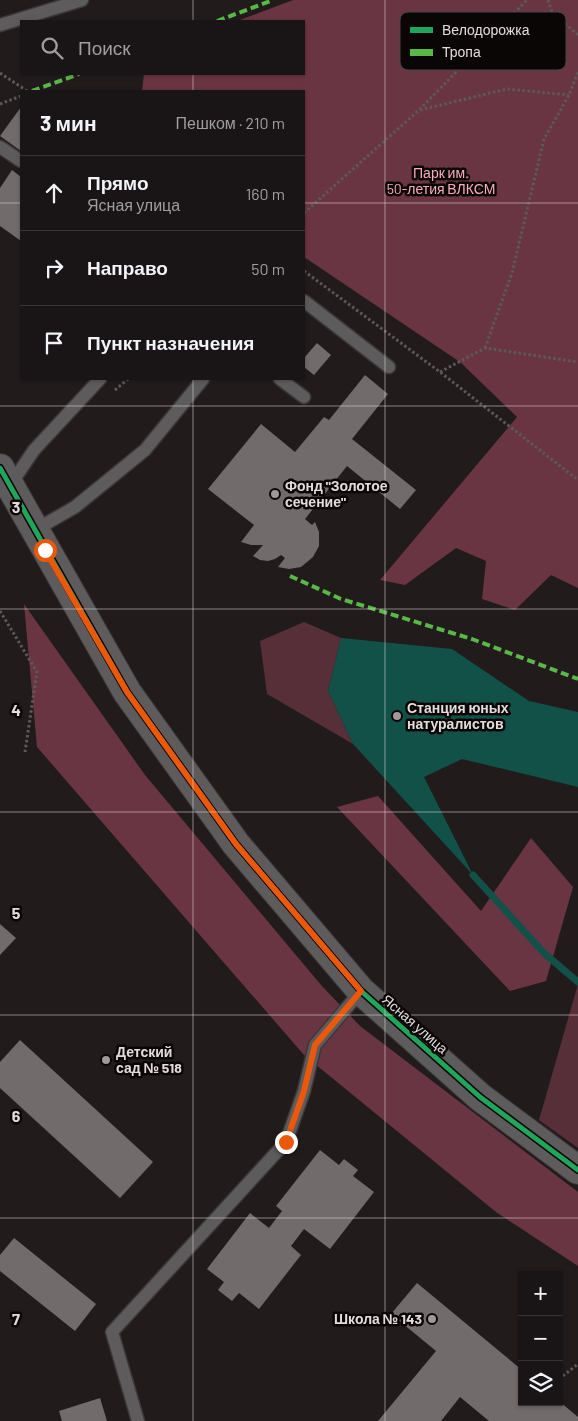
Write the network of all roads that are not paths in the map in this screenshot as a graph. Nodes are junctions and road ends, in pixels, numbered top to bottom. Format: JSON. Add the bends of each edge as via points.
{"nodes":[{"id":1,"x":82,"y":0,"type":"edge"},
{"id":2,"x":0,"y":25,"type":"edge"},
{"id":3,"x":0,"y":147,"type":"edge"},
{"id":4,"x":20,"y":160,"type":"edge"},
{"id":5,"x":305,"y":302,"type":"edge"},
{"id":6,"x":389,"y":367,"type":"dead end"},
{"id":7,"x":99,"y":380,"type":"edge"},
{"id":8,"x":202,"y":380,"type":"edge"},
{"id":9,"x":281,"y":380,"type":"edge"},
{"id":10,"x":304,"y":397,"type":"dead end"},
{"id":11,"x":3,"y":482,"type":"edge"},
{"id":12,"x":35,"y":530,"type":"junction"},
{"id":13,"x":361,"y":991,"type":"junction"},
{"id":14,"x":578,"y":1170,"type":"edge"},
{"id":15,"x":138,"y":1421,"type":"edge"}],
"edges":[{"from":1,"to":2,"type":"lane"},
{"from":3,"to":4,"type":"lane"},
{"from":5,"to":6,"type":"lane"},
{"from":7,"to":11,"type":"lane"},
{"from":8,"to":12,"type":"lane","via":[[145,450],[76,506]]},
{"from":9,"to":10,"type":"lane"},
{"from":11,"to":12,"type":"street","name":"Ясная улица"},
{"from":12,"to":13,"type":"street","name":"Ясная улица","via":[[127,692],[236,844]]},
{"from":13,"to":14,"type":"street","name":"Ясная улица","via":[[480,1097]]},
{"from":13,"to":15,"type":"lane","via":[[315,1045],[304,1091],[286,1142],[112,1332]]}]}
